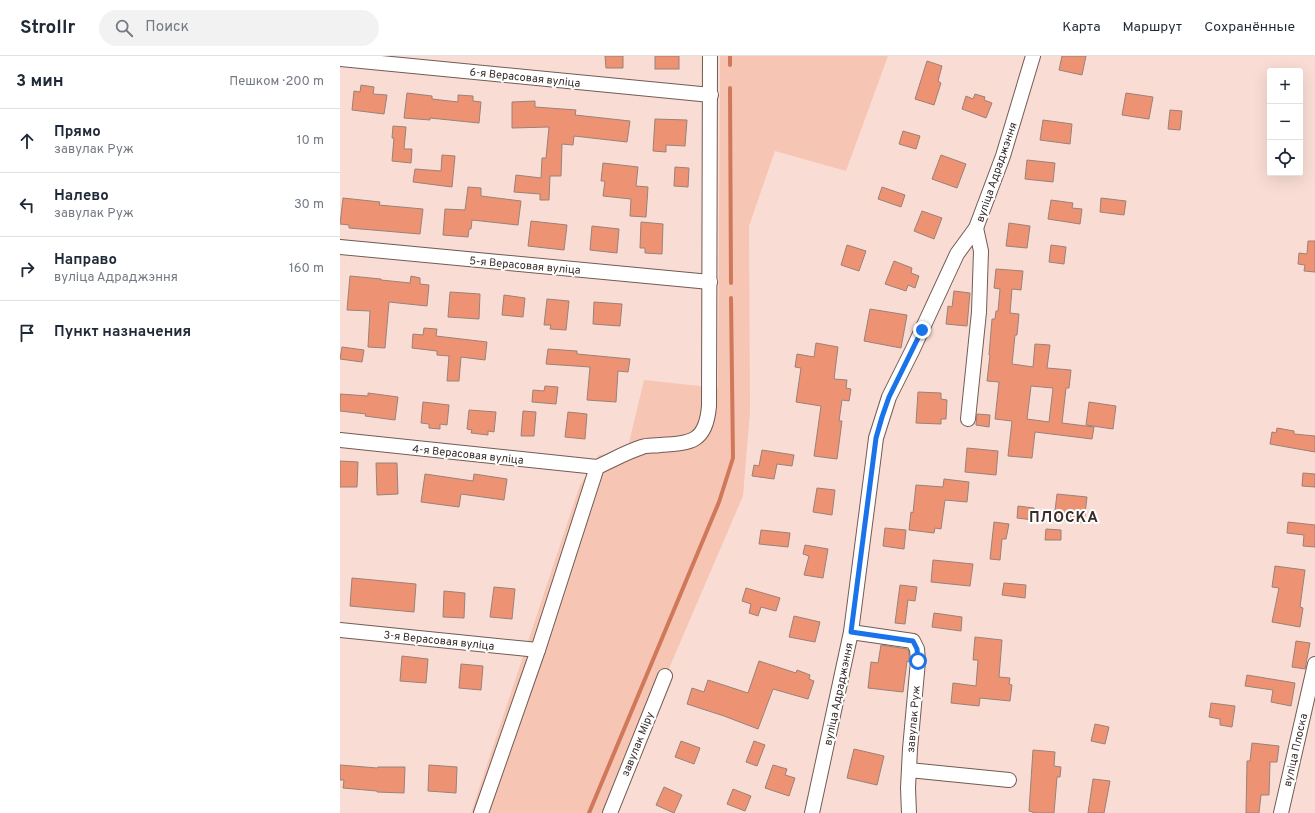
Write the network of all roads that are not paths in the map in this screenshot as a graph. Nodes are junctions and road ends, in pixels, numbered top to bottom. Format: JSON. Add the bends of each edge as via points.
{"nodes":[{"id":1,"x":710,"y":56,"type":"edge"},
{"id":2,"x":1033,"y":56,"type":"edge"},
{"id":3,"x":340,"y":59,"type":"edge"},
{"id":4,"x":711,"y":95,"type":"junction"},
{"id":5,"x":976,"y":228,"type":"junction"},
{"id":6,"x":340,"y":247,"type":"edge"},
{"id":7,"x":710,"y":282,"type":"junction"},
{"id":8,"x":968,"y":419,"type":"dead end"},
{"id":9,"x":340,"y":440,"type":"edge"},
{"id":10,"x":597,"y":467,"type":"junction"},
{"id":11,"x":340,"y":630,"type":"edge"},
{"id":12,"x":851,"y":632,"type":"junction"},
{"id":13,"x":538,"y":650,"type":"junction"},
{"id":14,"x":1315,"y":664,"type":"edge"},
{"id":15,"x":665,"y":676,"type":"dead end"},
{"id":16,"x":909,"y":770,"type":"junction"},
{"id":17,"x":1009,"y":780,"type":"dead end"},
{"id":18,"x":481,"y":813,"type":"edge"},
{"id":19,"x":610,"y":813,"type":"edge"},
{"id":20,"x":812,"y":813,"type":"edge"},
{"id":21,"x":909,"y":813,"type":"edge"},
{"id":22,"x":1281,"y":813,"type":"edge"}],
"edges":[{"from":1,"to":4,"type":"street"},
{"from":2,"to":5,"type":"street","name":"вуліца Адраджэння","via":[[1003,156]]},
{"from":3,"to":4,"type":"street","name":"6-я Верасовая вуліца"},
{"from":4,"to":7,"type":"street"},
{"from":5,"to":8,"type":"street","via":[[981,250],[979,312]]},
{"from":5,"to":12,"type":"street","name":"вуліца Адраджэння","via":[[957,254],[889,397],[882,417],[872,462]]},
{"from":6,"to":7,"type":"street","name":"5-я Верасовая вуліца"},
{"from":7,"to":10,"type":"street","via":[[709,406],[701,434],[685,443],[642,447]]},
{"from":9,"to":10,"type":"street","name":"4-я Верасовая вуліца"},
{"from":10,"to":13,"type":"street"},
{"from":11,"to":13,"type":"street","name":"3-я Верасовая вуліца"},
{"from":12,"to":16,"type":"street","name":"завулак Руж","via":[[913,641],[917,649],[918,671]]},
{"from":12,"to":20,"type":"street","name":"вуліца Адраджэння"},
{"from":13,"to":18,"type":"street"},
{"from":14,"to":22,"type":"street","name":"вуліца Плоска"},
{"from":15,"to":19,"type":"street","name":"завулак Міру"},
{"from":16,"to":17,"type":"street"},
{"from":16,"to":21,"type":"street","name":"завулак Руж"}]}
